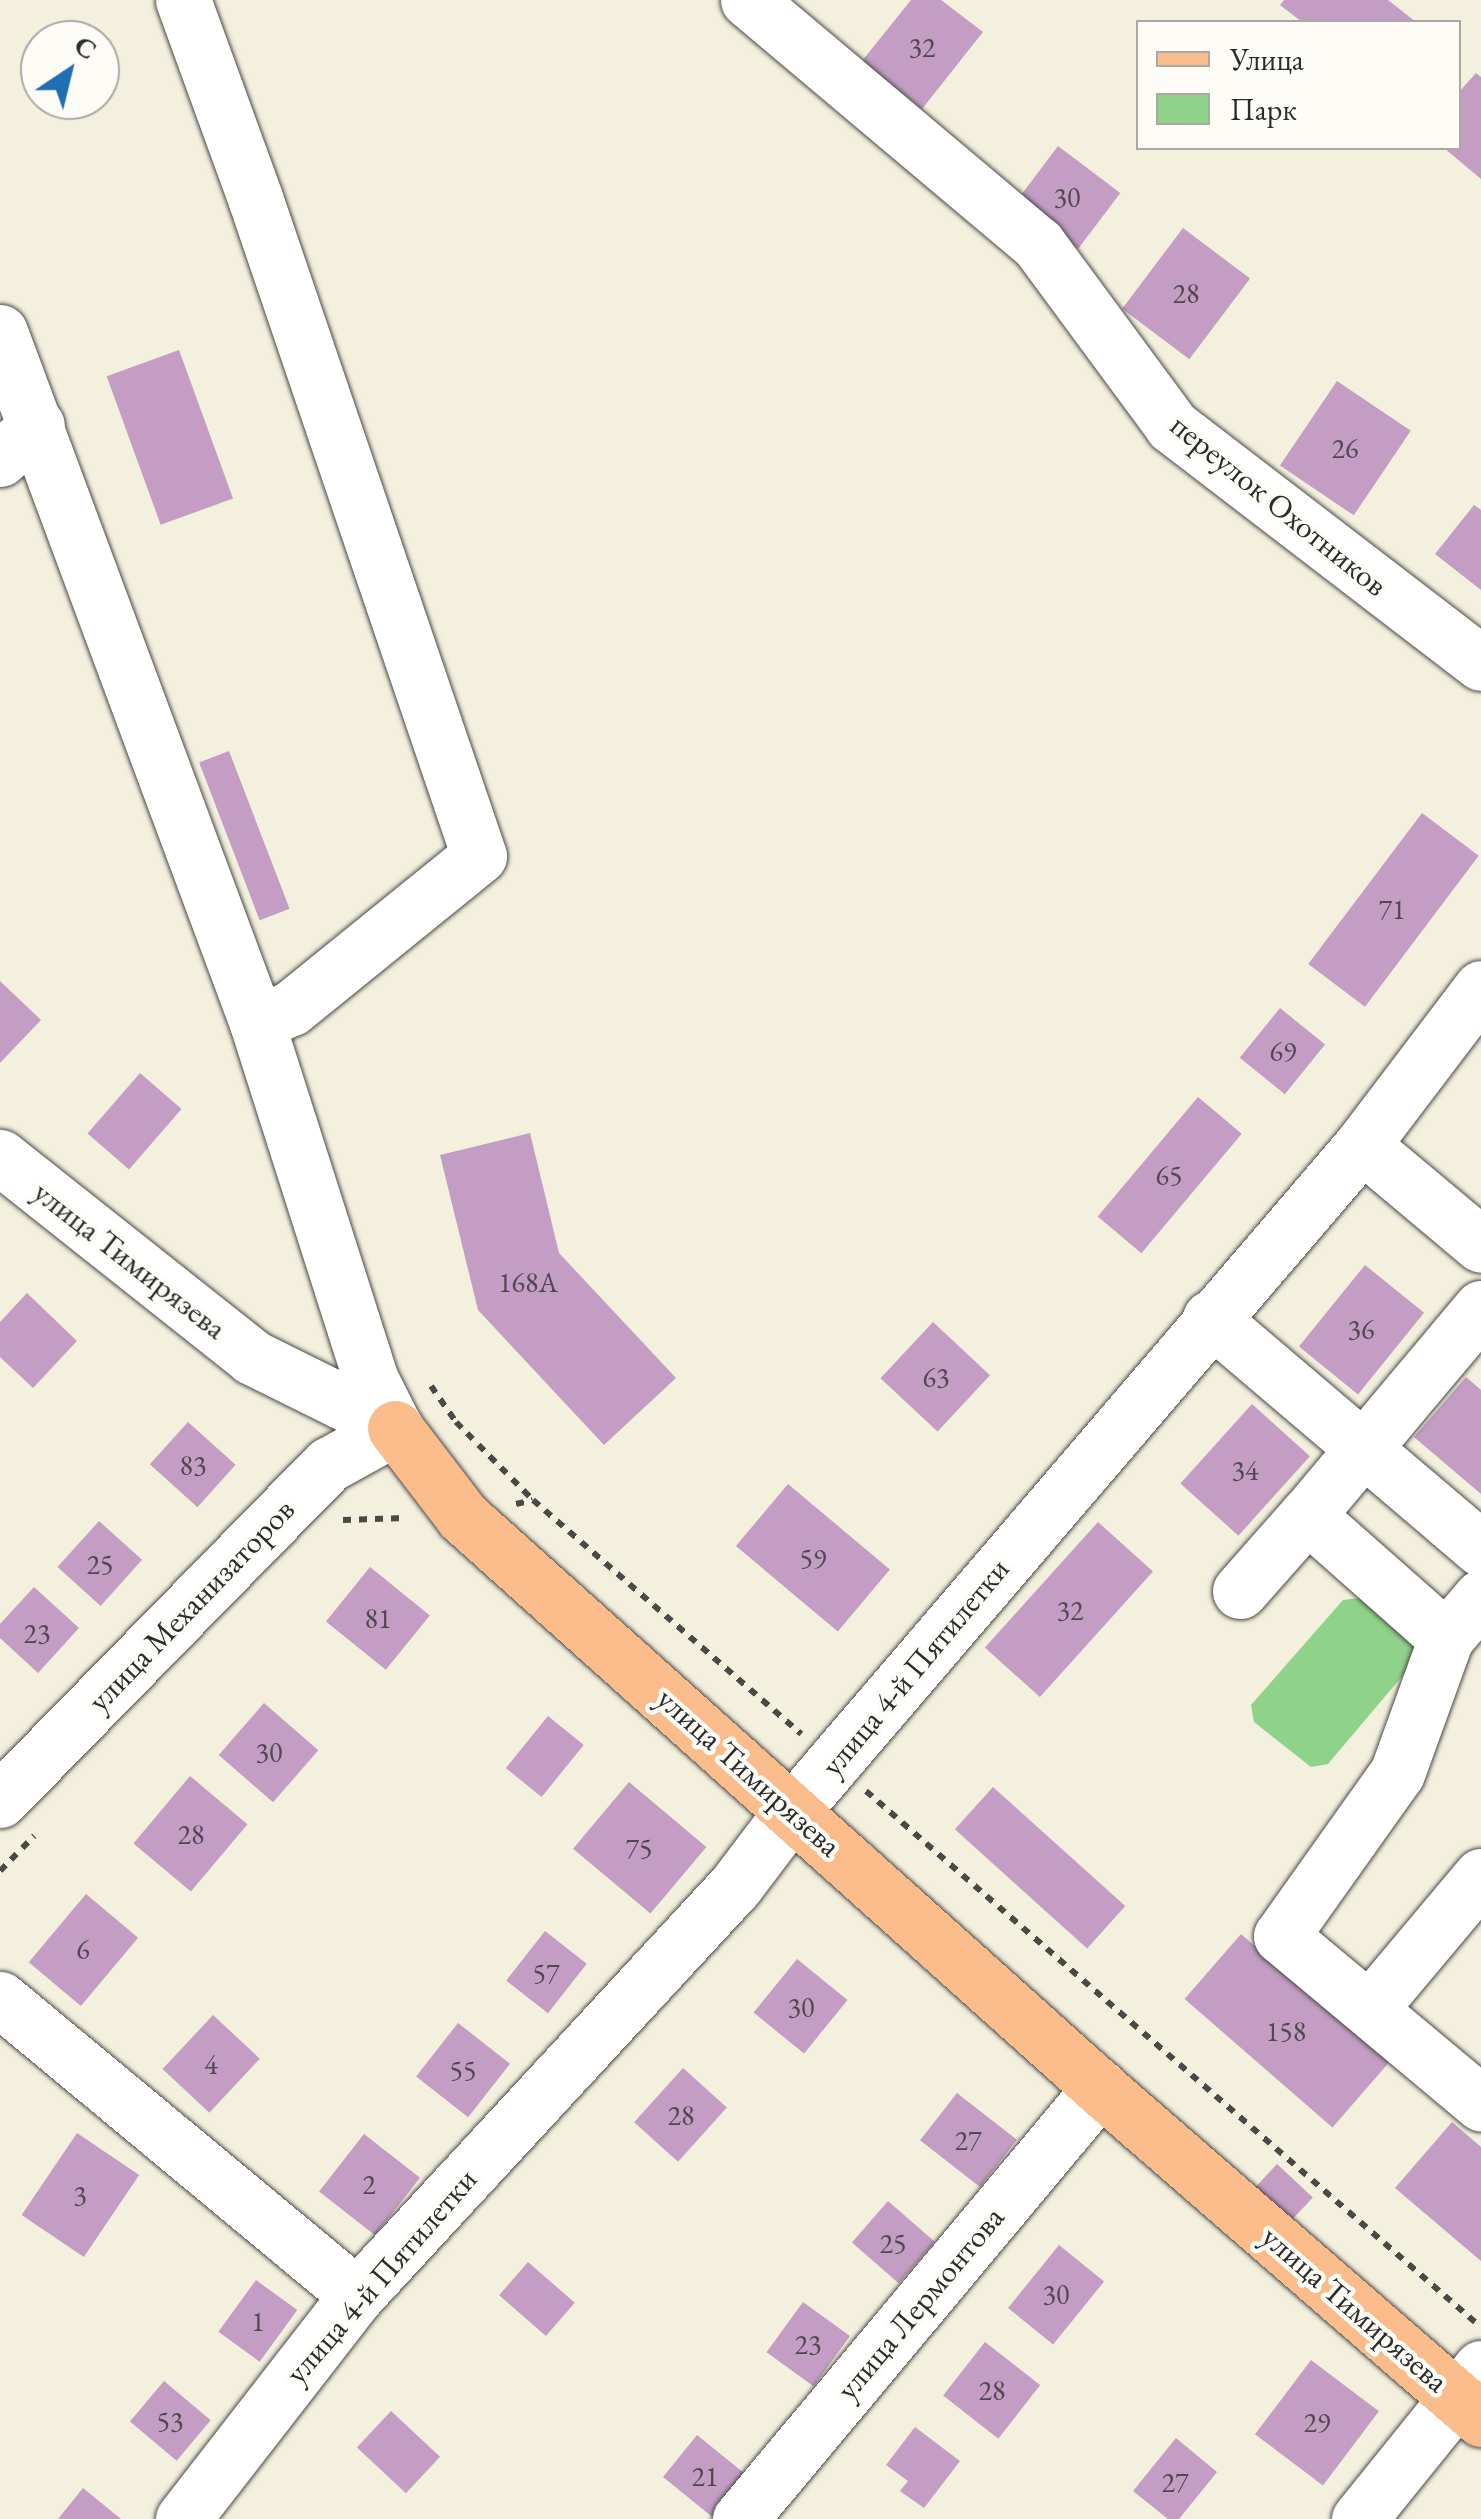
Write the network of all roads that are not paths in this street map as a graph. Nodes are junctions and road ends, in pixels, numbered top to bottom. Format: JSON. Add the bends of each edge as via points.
{"nodes":[{"id":1,"x":182,"y":0,"type":"edge"},
{"id":2,"x":748,"y":0,"type":"edge"},
{"id":3,"x":0,"y":332,"type":"edge"},
{"id":4,"x":18,"y":442,"type":"edge"},
{"id":5,"x":1481,"y":664,"type":"edge"},
{"id":6,"x":1481,"y":988,"type":"edge"},
{"id":7,"x":257,"y":1022,"type":"junction"},
{"id":8,"x":1362,"y":1144,"type":"junction"},
{"id":9,"x":0,"y":1157,"type":"edge"},
{"id":10,"x":1481,"y":1245,"type":"edge"},
{"id":11,"x":1481,"y":1308,"type":"edge"},
{"id":12,"x":1210,"y":1318,"type":"junction"},
{"id":13,"x":394,"y":1428,"type":"junction"},
{"id":14,"x":1362,"y":1450,"type":"junction"},
{"id":15,"x":1307,"y":1516,"type":"junction"},
{"id":16,"x":1481,"y":1549,"type":"edge"},
{"id":17,"x":1240,"y":1591,"type":"dead end"},
{"id":18,"x":1481,"y":1597,"type":"edge"},
{"id":19,"x":1446,"y":1638,"type":"junction"},
{"id":20,"x":0,"y":1800,"type":"edge"},
{"id":21,"x":792,"y":1810,"type":"junction"},
{"id":22,"x":1481,"y":1876,"type":"edge"},
{"id":23,"x":0,"y":1999,"type":"edge"},
{"id":24,"x":1371,"y":2007,"type":"junction"},
{"id":25,"x":1100,"y":2088,"type":"junction"},
{"id":26,"x":1481,"y":2103,"type":"edge"},
{"id":27,"x":357,"y":2294,"type":"junction"},
{"id":28,"x":1473,"y":2395,"type":"edge"},
{"id":29,"x":182,"y":2519,"type":"edge"},
{"id":30,"x":740,"y":2519,"type":"edge"},
{"id":31,"x":1359,"y":2519,"type":"edge"}],
"edges":[{"from":1,"to":7,"type":"street","via":[[478,856],[292,1008]]},
{"from":2,"to":5,"type":"street","name":"переулок Охотников","via":[[1038,244],[1172,426]]},
{"from":3,"to":4,"type":"street"},
{"from":4,"to":7,"type":"street"},
{"from":6,"to":8,"type":"street","name":"улица 4-й Пятилетки"},
{"from":7,"to":13,"type":"street","via":[[370,1378]]},
{"from":8,"to":10,"type":"street"},
{"from":8,"to":12,"type":"street","name":"улица 4-й Пятилетки"},
{"from":9,"to":13,"type":"street","name":"улица Тимирязева","via":[[252,1357]]},
{"from":11,"to":14,"type":"street"},
{"from":12,"to":14,"type":"street"},
{"from":12,"to":21,"type":"street","name":"улица 4-й Пятилетки"},
{"from":13,"to":20,"type":"street","name":"улица Механизаторов","via":[[328,1465]]},
{"from":13,"to":21,"type":"main road","name":"улица Тимирязева","via":[[463,1517]]},
{"from":14,"to":15,"type":"street"},
{"from":14,"to":16,"type":"street"},
{"from":15,"to":17,"type":"street"},
{"from":15,"to":19,"type":"street"},
{"from":18,"to":19,"type":"street"},
{"from":19,"to":24,"type":"street","via":[[1397,1772],[1281,1936]]},
{"from":21,"to":25,"type":"main road","name":"улица Тимирязева"},
{"from":21,"to":27,"type":"street","name":"улица 4-й Пятилетки","via":[[736,1885]]},
{"from":22,"to":24,"type":"street"},
{"from":23,"to":27,"type":"street"},
{"from":24,"to":26,"type":"street"},
{"from":25,"to":28,"type":"main road","name":"улица Тимирязева"},
{"from":25,"to":30,"type":"street","name":"улица Лермонтова"},
{"from":27,"to":29,"type":"street","name":"улица 4-й Пятилетки"},
{"from":28,"to":31,"type":"street"}]}
